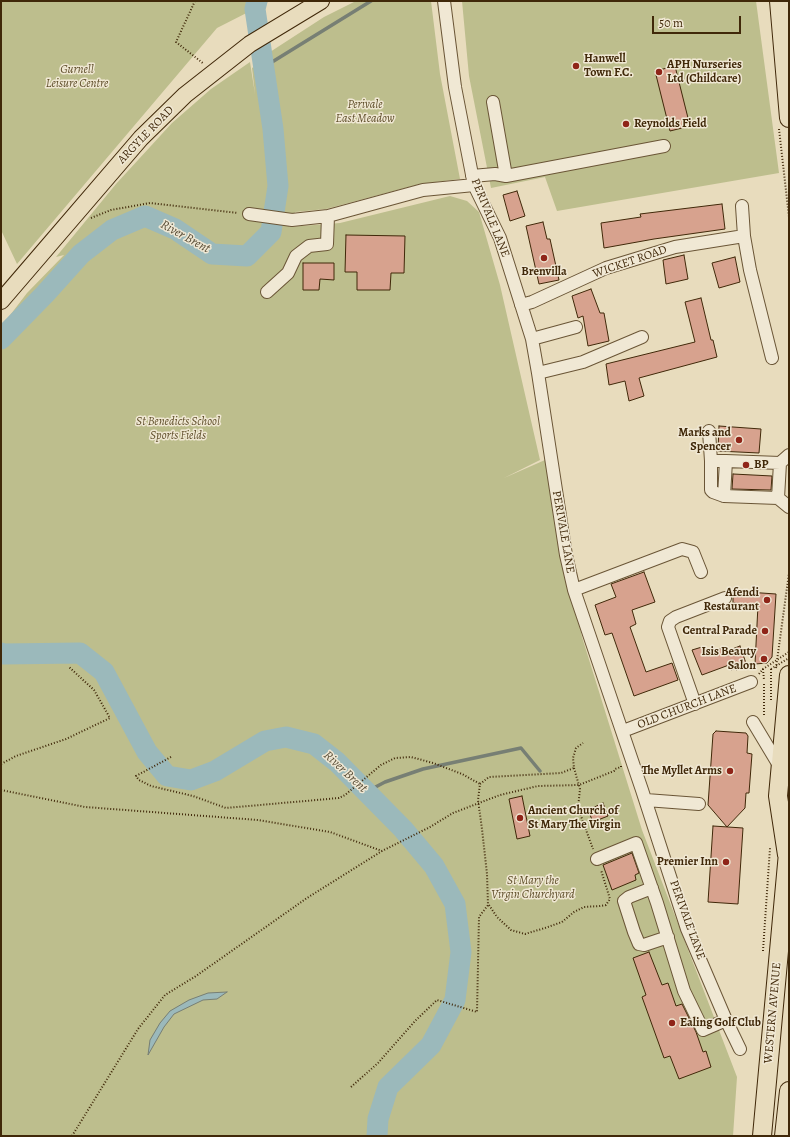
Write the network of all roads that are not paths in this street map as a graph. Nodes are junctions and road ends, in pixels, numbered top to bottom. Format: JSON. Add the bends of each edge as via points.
{"nodes":[{"id":1,"x":321,"y":1,"type":"edge"},
{"id":2,"x":444,"y":1,"type":"edge"},
{"id":3,"x":779,"y":1,"type":"edge"},
{"id":4,"x":493,"y":102,"type":"dead end"},
{"id":5,"x":784,"y":121,"type":"edge"},
{"id":6,"x":664,"y":146,"type":"dead end"},
{"id":7,"x":506,"y":176,"type":"junction"},
{"id":8,"x":473,"y":181,"type":"junction"},
{"id":9,"x":742,"y":206,"type":"dead end"},
{"id":10,"x":249,"y":214,"type":"road end"},
{"id":11,"x":328,"y":216,"type":"junction"},
{"id":12,"x":744,"y":236,"type":"junction"},
{"id":13,"x":267,"y":292,"type":"dead end"},
{"id":14,"x":1,"y":301,"type":"edge"},
{"id":15,"x":521,"y":305,"type":"junction"},
{"id":16,"x":576,"y":326,"type":"dead end"},
{"id":17,"x":642,"y":337,"type":"dead end"},
{"id":18,"x":532,"y":339,"type":"junction"},
{"id":19,"x":772,"y":358,"type":"dead end"},
{"id":20,"x":538,"y":373,"type":"junction"},
{"id":21,"x":709,"y":430,"type":"dead end"},
{"id":22,"x":784,"y":459,"type":"edge"},
{"id":23,"x":711,"y":461,"type":"junction"},
{"id":24,"x":726,"y":461,"type":"junction"},
{"id":25,"x":724,"y":496,"type":"junction"},
{"id":26,"x":778,"y":498,"type":"junction"},
{"id":27,"x":789,"y":507,"type":"edge"},
{"id":28,"x":701,"y":572,"type":"dead end"},
{"id":29,"x":574,"y":590,"type":"junction"},
{"id":30,"x":725,"y":598,"type":"dead end"},
{"id":31,"x":783,"y":675,"type":"edge"},
{"id":32,"x":751,"y":682,"type":"dead end"},
{"id":33,"x":695,"y":704,"type":"junction"},
{"id":34,"x":758,"y":721,"type":"road end"},
{"id":35,"x":623,"y":731,"type":"junction"},
{"id":36,"x":780,"y":766,"type":"junction"},
{"id":37,"x":646,"y":800,"type":"junction"},
{"id":38,"x":699,"y":804,"type":"dead end"},
{"id":39,"x":788,"y":850,"type":"edge"},
{"id":40,"x":597,"y":859,"type":"road end"},
{"id":41,"x":652,"y":888,"type":"junction"},
{"id":42,"x":668,"y":937,"type":"junction"},
{"id":43,"x":726,"y":1020,"type":"junction"},
{"id":44,"x":740,"y":1049,"type":"dead end"},
{"id":45,"x":789,"y":1091,"type":"edge"},
{"id":46,"x":762,"y":1136,"type":"edge"},
{"id":47,"x":784,"y":1136,"type":"edge"}],
"edges":[{"from":1,"to":14,"type":"main road","name":"ARGYLE ROAD","via":[[250,44],[185,95],[140,138]]},
{"from":2,"to":8,"type":"street","name":"PERIVALE LANE","via":[[455,87]]},
{"from":3,"to":5,"type":"highway"},
{"from":4,"to":7,"type":"street"},
{"from":6,"to":7,"type":"street"},
{"from":7,"to":8,"type":"street","via":[[495,174]]},
{"from":8,"to":11,"type":"street","via":[[423,190]]},
{"from":8,"to":15,"type":"street","name":"PERIVALE LANE","via":[[500,238]]},
{"from":9,"to":12,"type":"street"},
{"from":10,"to":11,"type":"street","via":[[292,220]]},
{"from":11,"to":13,"type":"street","via":[[327,244],[309,246],[296,256],[288,273]]},
{"from":12,"to":15,"type":"street","name":"WICKET ROAD","via":[[675,247],[606,268]]},
{"from":12,"to":19,"type":"street"},
{"from":15,"to":18,"type":"street","name":"PERIVALE LANE"},
{"from":16,"to":18,"type":"street"},
{"from":17,"to":20,"type":"street","via":[[583,362]]},
{"from":18,"to":20,"type":"street","name":"PERIVALE LANE"},
{"from":20,"to":29,"type":"street","name":"PERIVALE LANE","via":[[556,498]]},
{"from":21,"to":23,"type":"street"},
{"from":22,"to":24,"type":"street"},
{"from":22,"to":26,"type":"street"},
{"from":23,"to":24,"type":"street"},
{"from":23,"to":25,"type":"street","via":[[711,490]]},
{"from":24,"to":25,"type":"street"},
{"from":25,"to":26,"type":"street"},
{"from":26,"to":27,"type":"street"},
{"from":28,"to":29,"type":"street","via":[[694,552],[682,549]]},
{"from":29,"to":35,"type":"street","name":"PERIVALE LANE"},
{"from":30,"to":33,"type":"street","via":[[676,617],[670,621],[668,627]]},
{"from":31,"to":36,"type":"highway","name":"WESTERN AVENUE","via":[[784,738]]},
{"from":32,"to":33,"type":"street","name":"OLD CHURCH LANE"},
{"from":33,"to":35,"type":"street","name":"OLD CHURCH LANE"},
{"from":34,"to":36,"type":"street"},
{"from":35,"to":37,"type":"street","name":"PERIVALE LANE"},
{"from":36,"to":39,"type":"highway","name":"WESTERN AVENUE","via":[[778,796]]},
{"from":37,"to":38,"type":"street"},
{"from":37,"to":43,"type":"street","name":"PERIVALE LANE","via":[[688,929]]},
{"from":39,"to":46,"type":"highway","name":"WESTERN AVENUE"},
{"from":40,"to":41,"type":"street","via":[[636,843]]},
{"from":41,"to":42,"type":"street"},
{"from":41,"to":42,"type":"street","via":[[624,901],[632,926],[639,944]]},
{"from":42,"to":43,"type":"street","via":[[684,991],[703,1030]]},
{"from":43,"to":44,"type":"street","name":"PERIVALE LANE"},
{"from":45,"to":47,"type":"highway"}]}
